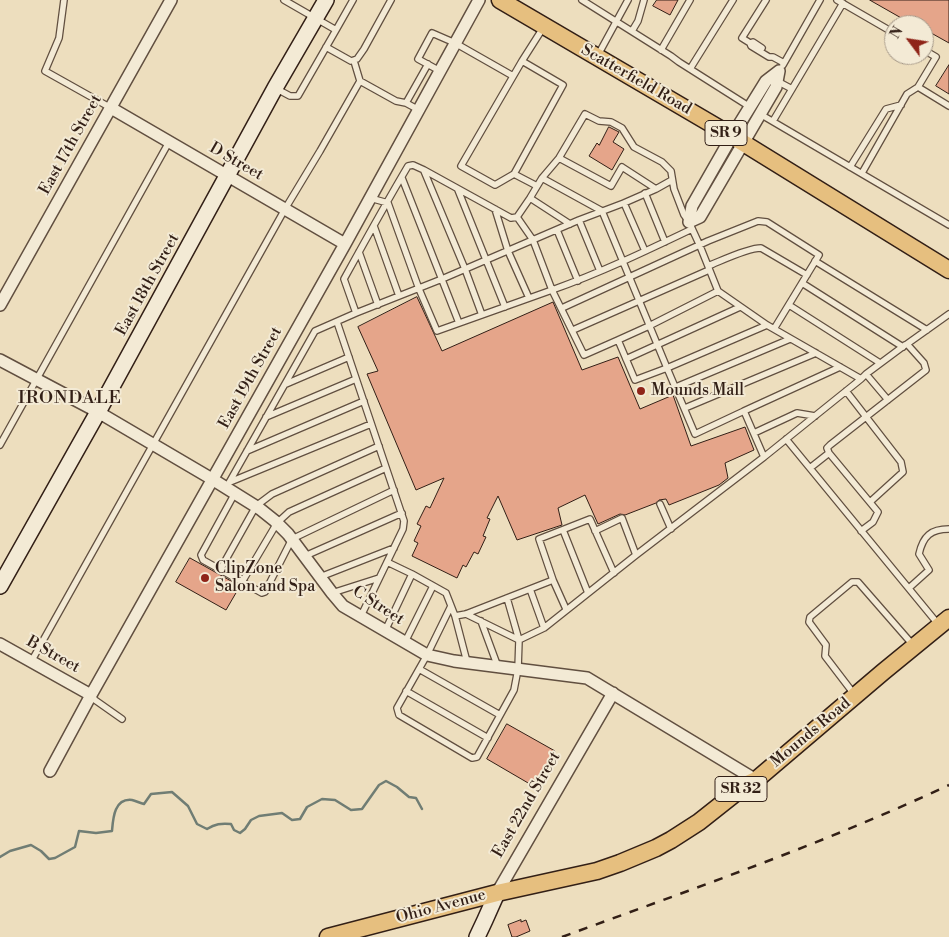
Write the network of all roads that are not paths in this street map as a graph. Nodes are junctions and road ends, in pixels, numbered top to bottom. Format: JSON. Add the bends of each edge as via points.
{"nodes":[{"id":1,"x":64,"y":0,"type":"edge"},
{"id":2,"x":171,"y":0,"type":"edge"},
{"id":3,"x":284,"y":0,"type":"edge"},
{"id":4,"x":326,"y":0,"type":"edge"},
{"id":5,"x":353,"y":0,"type":"edge"},
{"id":6,"x":391,"y":0,"type":"edge"},
{"id":7,"x":479,"y":0,"type":"edge"},
{"id":8,"x":500,"y":0,"type":"edge"},
{"id":9,"x":582,"y":0,"type":"edge"},
{"id":10,"x":628,"y":0,"type":"edge"},
{"id":11,"x":644,"y":0,"type":"edge"},
{"id":12,"x":690,"y":0,"type":"edge"},
{"id":13,"x":732,"y":0,"type":"edge"},
{"id":14,"x":766,"y":0,"type":"edge"},
{"id":15,"x":820,"y":0,"type":"edge"},
{"id":16,"x":837,"y":0,"type":"edge"},
{"id":17,"x":843,"y":4,"type":"junction"},
{"id":18,"x":316,"y":18,"type":"junction"},
{"id":19,"x":617,"y":22,"type":"junction"},
{"id":20,"x":544,"y":26,"type":"junction"},
{"id":21,"x":884,"y":27,"type":"edge"},
{"id":22,"x":336,"y":30,"type":"junction"},
{"id":23,"x":632,"y":32,"type":"junction"},
{"id":24,"x":750,"y":42,"type":"junction"},
{"id":25,"x":455,"y":43,"type":"junction"},
{"id":26,"x":326,"y":47,"type":"junction"},
{"id":27,"x":762,"y":48,"type":"dead end"},
{"id":28,"x":661,"y":50,"type":"junction"},
{"id":29,"x":596,"y":57,"type":"junction"},
{"id":30,"x":354,"y":61,"type":"junction"},
{"id":31,"x":522,"y":62,"type":"junction"},
{"id":32,"x":428,"y":64,"type":"junction"},
{"id":33,"x":931,"y":65,"type":"edge"},
{"id":34,"x":690,"y":70,"type":"junction"},
{"id":35,"x":440,"y":71,"type":"junction"},
{"id":36,"x":780,"y":72,"type":"junction"},
{"id":37,"x":513,"y":76,"type":"junction"},
{"id":38,"x":360,"y":81,"type":"junction"},
{"id":39,"x":918,"y":87,"type":"junction"},
{"id":40,"x":275,"y":88,"type":"junction"},
{"id":41,"x":792,"y":89,"type":"junction"},
{"id":42,"x":406,"y":103,"type":"junction"},
{"id":43,"x":901,"y":105,"type":"junction"},
{"id":44,"x":949,"y":106,"type":"edge"},
{"id":45,"x":111,"y":108,"type":"junction"},
{"id":46,"x":750,"y":108,"type":"junction"},
{"id":47,"x":419,"y":110,"type":"junction"},
{"id":48,"x":760,"y":114,"type":"junction"},
{"id":49,"x":773,"y":121,"type":"junction"},
{"id":50,"x":738,"y":140,"type":"junction"},
{"id":51,"x":169,"y":142,"type":"junction"},
{"id":52,"x":559,"y":158,"type":"junction"},
{"id":53,"x":850,"y":167,"type":"junction"},
{"id":54,"x":424,"y":170,"type":"junction"},
{"id":55,"x":862,"y":173,"type":"junction"},
{"id":56,"x":514,"y":174,"type":"junction"},
{"id":57,"x":228,"y":176,"type":"junction"},
{"id":58,"x":402,"y":178,"type":"junction"},
{"id":59,"x":542,"y":178,"type":"junction"},
{"id":60,"x":672,"y":180,"type":"junction"},
{"id":61,"x":537,"y":186,"type":"junction"},
{"id":62,"x":656,"y":189,"type":"junction"},
{"id":63,"x":458,"y":190,"type":"junction"},
{"id":64,"x":645,"y":194,"type":"junction"},
{"id":65,"x":370,"y":198,"type":"junction"},
{"id":66,"x":530,"y":198,"type":"junction"},
{"id":67,"x":388,"y":203,"type":"junction"},
{"id":68,"x":624,"y":203,"type":"junction"},
{"id":69,"x":285,"y":209,"type":"junction"},
{"id":70,"x":495,"y":209,"type":"junction"},
{"id":71,"x":602,"y":211,"type":"junction"},
{"id":72,"x":516,"y":217,"type":"junction"},
{"id":73,"x":579,"y":220,"type":"junction"},
{"id":74,"x":570,"y":224,"type":"junction"},
{"id":75,"x":949,"y":225,"type":"edge"},
{"id":76,"x":374,"y":226,"type":"junction"},
{"id":77,"x":690,"y":226,"type":"junction"},
{"id":78,"x":557,"y":230,"type":"junction"},
{"id":79,"x":534,"y":240,"type":"junction"},
{"id":80,"x":665,"y":242,"type":"junction"},
{"id":81,"x":345,"y":244,"type":"junction"},
{"id":82,"x":700,"y":246,"type":"junction"},
{"id":83,"x":508,"y":251,"type":"junction"},
{"id":84,"x":645,"y":251,"type":"junction"},
{"id":85,"x":359,"y":252,"type":"junction"},
{"id":86,"x":486,"y":260,"type":"junction"},
{"id":87,"x":622,"y":262,"type":"junction"},
{"id":88,"x":815,"y":262,"type":"junction"},
{"id":89,"x":708,"y":268,"type":"junction"},
{"id":90,"x":465,"y":269,"type":"junction"},
{"id":91,"x":949,"y":270,"type":"edge"},
{"id":92,"x":600,"y":271,"type":"junction"},
{"id":93,"x":807,"y":275,"type":"junction"},
{"id":94,"x":629,"y":277,"type":"junction"},
{"id":95,"x":442,"y":279,"type":"junction"},
{"id":96,"x":578,"y":281,"type":"junction"},
{"id":97,"x":802,"y":283,"type":"junction"},
{"id":98,"x":419,"y":289,"type":"junction"},
{"id":99,"x":552,"y":290,"type":"junction"},
{"id":100,"x":718,"y":291,"type":"junction"},
{"id":101,"x":399,"y":296,"type":"junction"},
{"id":102,"x":529,"y":298,"type":"junction"},
{"id":103,"x":639,"y":300,"type":"junction"},
{"id":104,"x":0,"y":305,"type":"edge"},
{"id":105,"x":378,"y":305,"type":"junction"},
{"id":106,"x":789,"y":305,"type":"junction"},
{"id":107,"x":505,"y":307,"type":"junction"},
{"id":108,"x":740,"y":307,"type":"junction"},
{"id":109,"x":562,"y":308,"type":"junction"},
{"id":110,"x":356,"y":313,"type":"junction"},
{"id":111,"x":949,"y":314,"type":"edge"},
{"id":112,"x":482,"y":315,"type":"junction"},
{"id":113,"x":337,"y":322,"type":"junction"},
{"id":114,"x":459,"y":323,"type":"junction"},
{"id":115,"x":767,"y":325,"type":"junction"},
{"id":116,"x":649,"y":326,"type":"junction"},
{"id":117,"x":774,"y":329,"type":"junction"},
{"id":118,"x":573,"y":330,"type":"junction"},
{"id":119,"x":927,"y":330,"type":"junction"},
{"id":120,"x":790,"y":339,"type":"junction"},
{"id":121,"x":618,"y":340,"type":"junction"},
{"id":122,"x":658,"y":345,"type":"junction"},
{"id":123,"x":905,"y":345,"type":"junction"},
{"id":124,"x":816,"y":353,"type":"junction"},
{"id":125,"x":349,"y":357,"type":"junction"},
{"id":126,"x":626,"y":359,"type":"junction"},
{"id":127,"x":0,"y":360,"type":"edge"},
{"id":128,"x":880,"y":363,"type":"junction"},
{"id":129,"x":840,"y":366,"type":"junction"},
{"id":130,"x":667,"y":368,"type":"junction"},
{"id":131,"x":863,"y":377,"type":"junction"},
{"id":132,"x":36,"y":379,"type":"junction"},
{"id":133,"x":356,"y":379,"type":"junction"},
{"id":134,"x":286,"y":384,"type":"junction"},
{"id":135,"x":676,"y":387,"type":"junction"},
{"id":136,"x":846,"y":391,"type":"junction"},
{"id":137,"x":888,"y":400,"type":"junction"},
{"id":138,"x":364,"y":401,"type":"junction"},
{"id":139,"x":685,"y":408,"type":"junction"},
{"id":140,"x":98,"y":412,"type":"junction"},
{"id":141,"x":744,"y":412,"type":"junction"},
{"id":142,"x":815,"y":416,"type":"junction"},
{"id":143,"x":866,"y":416,"type":"junction"},
{"id":144,"x":266,"y":417,"type":"junction"},
{"id":145,"x":371,"y":424,"type":"junction"},
{"id":146,"x":754,"y":433,"type":"junction"},
{"id":147,"x":786,"y":439,"type":"junction"},
{"id":148,"x":0,"y":444,"type":"edge"},
{"id":149,"x":153,"y":444,"type":"junction"},
{"id":150,"x":379,"y":446,"type":"junction"},
{"id":151,"x":247,"y":451,"type":"junction"},
{"id":152,"x":830,"y":453,"type":"junction"},
{"id":153,"x":764,"y":456,"type":"junction"},
{"id":154,"x":386,"y":468,"type":"junction"},
{"id":155,"x":810,"y":468,"type":"junction"},
{"id":156,"x":212,"y":479,"type":"junction"},
{"id":157,"x":230,"y":488,"type":"junction"},
{"id":158,"x":394,"y":490,"type":"junction"},
{"id":159,"x":870,"y":502,"type":"junction"},
{"id":160,"x":660,"y":504,"type":"dead end"},
{"id":161,"x":256,"y":506,"type":"junction"},
{"id":162,"x":402,"y":513,"type":"junction"},
{"id":163,"x":277,"y":523,"type":"junction"},
{"id":164,"x":671,"y":529,"type":"junction"},
{"id":165,"x":949,"y":529,"type":"edge"},
{"id":166,"x":563,"y":530,"type":"junction"},
{"id":167,"x":595,"y":531,"type":"junction"},
{"id":168,"x":861,"y":531,"type":"junction"},
{"id":169,"x":292,"y":539,"type":"junction"},
{"id":170,"x":394,"y":548,"type":"junction"},
{"id":171,"x":636,"y":555,"type":"junction"},
{"id":172,"x":305,"y":556,"type":"junction"},
{"id":173,"x":387,"y":562,"type":"junction"},
{"id":174,"x":220,"y":570,"type":"junction"},
{"id":175,"x":614,"y":573,"type":"junction"},
{"id":176,"x":412,"y":574,"type":"junction"},
{"id":177,"x":320,"y":576,"type":"junction"},
{"id":178,"x":379,"y":578,"type":"junction"},
{"id":179,"x":553,"y":580,"type":"junction"},
{"id":180,"x":242,"y":582,"type":"junction"},
{"id":181,"x":0,"y":586,"type":"edge"},
{"id":182,"x":433,"y":586,"type":"junction"},
{"id":183,"x":908,"y":588,"type":"junction"},
{"id":184,"x":530,"y":589,"type":"junction"},
{"id":185,"x":332,"y":593,"type":"junction"},
{"id":186,"x":588,"y":593,"type":"junction"},
{"id":187,"x":507,"y":598,"type":"junction"},
{"id":188,"x":451,"y":606,"type":"junction"},
{"id":189,"x":566,"y":609,"type":"junction"},
{"id":190,"x":466,"y":614,"type":"junction"},
{"id":191,"x":361,"y":616,"type":"junction"},
{"id":192,"x":455,"y":616,"type":"junction"},
{"id":193,"x":480,"y":621,"type":"junction"},
{"id":194,"x":944,"y":622,"type":"edge"},
{"id":195,"x":544,"y":628,"type":"junction"},
{"id":196,"x":385,"y":631,"type":"junction"},
{"id":197,"x":519,"y":640,"type":"junction"},
{"id":198,"x":405,"y":642,"type":"junction"},
{"id":199,"x":0,"y":644,"type":"edge"},
{"id":200,"x":914,"y":646,"type":"junction"},
{"id":201,"x":427,"y":655,"type":"junction"},
{"id":202,"x":31,"y":662,"type":"junction"},
{"id":203,"x":467,"y":663,"type":"junction"},
{"id":204,"x":498,"y":667,"type":"junction"},
{"id":205,"x":419,"y":669,"type":"junction"},
{"id":206,"x":518,"y":669,"type":"junction"},
{"id":207,"x":406,"y":691,"type":"junction"},
{"id":208,"x":612,"y":693,"type":"junction"},
{"id":209,"x":91,"y":695,"type":"junction"},
{"id":210,"x":855,"y":696,"type":"junction"},
{"id":211,"x":500,"y":715,"type":"junction"},
{"id":212,"x":122,"y":719,"type":"dead end"},
{"id":213,"x":488,"y":738,"type":"junction"},
{"id":214,"x":50,"y":771,"type":"dead end"},
{"id":215,"x":756,"y":780,"type":"junction"},
{"id":216,"x":497,"y":893,"type":"junction"},
{"id":217,"x":328,"y":937,"type":"edge"},
{"id":218,"x":476,"y":937,"type":"edge"}],
"edges":[{"from":1,"to":45,"type":"lane","via":[[59,38],[45,71]]},
{"from":2,"to":45,"type":"street","name":"East 17th Street"},
{"from":3,"to":18,"type":"lane"},
{"from":4,"to":18,"type":"street","name":"East 18th Street"},
{"from":5,"to":22,"type":"lane"},
{"from":6,"to":30,"type":"lane"},
{"from":7,"to":25,"type":"street","name":"East 19th Street"},
{"from":8,"to":20,"type":"main road","name":"Scatterfield Road","number":"SR 9"},
{"from":9,"to":19,"type":"lane"},
{"from":10,"to":19,"type":"lane"},
{"from":11,"to":23,"type":"lane"},
{"from":12,"to":28,"type":"lane"},
{"from":13,"to":34,"type":"lane"},
{"from":14,"to":24,"type":"lane","via":[[742,38]]},
{"from":15,"to":36,"type":"lane"},
{"from":16,"to":17,"type":"lane"},
{"from":17,"to":21,"type":"lane"},
{"from":17,"to":41,"type":"lane"},
{"from":18,"to":22,"type":"lane"},
{"from":18,"to":40,"type":"street","name":"East 18th Street"},
{"from":19,"to":23,"type":"lane"},
{"from":19,"to":29,"type":"lane"},
{"from":20,"to":29,"type":"main road","name":"Scatterfield Road","number":"SR 9"},
{"from":20,"to":31,"type":"lane"},
{"from":22,"to":26,"type":"lane"},
{"from":23,"to":28,"type":"lane"},
{"from":24,"to":27,"type":"lane"},
{"from":24,"to":36,"type":"lane","via":[[751,46],[769,57],[772,55]]},
{"from":25,"to":32,"type":"lane","via":[[432,33],[418,59]]},
{"from":25,"to":35,"type":"street","name":"East 19th Street"},
{"from":25,"to":37,"type":"lane"},
{"from":26,"to":30,"type":"lane"},
{"from":26,"to":40,"type":"lane","via":[[298,96],[290,96]]},
{"from":28,"to":34,"type":"lane"},
{"from":29,"to":50,"type":"main road","name":"Scatterfield Road","number":"SR 9"},
{"from":30,"to":38,"type":"lane"},
{"from":31,"to":37,"type":"lane"},
{"from":31,"to":56,"type":"lane","via":[[563,85]]},
{"from":32,"to":35,"type":"lane"},
{"from":32,"to":42,"type":"lane"},
{"from":33,"to":39,"type":"lane"},
{"from":34,"to":46,"type":"lane"},
{"from":35,"to":47,"type":"street","name":"East 19th Street"},
{"from":36,"to":41,"type":"lane"},
{"from":36,"to":46,"type":"street","via":[[766,81]]},
{"from":36,"to":48,"type":"street","via":[[776,87]]},
{"from":37,"to":56,"type":"lane","via":[[461,166],[495,185]]},
{"from":38,"to":42,"type":"lane","via":[[396,101]]},
{"from":38,"to":69,"type":"lane"},
{"from":39,"to":43,"type":"lane","via":[[907,94]]},
{"from":39,"to":44,"type":"lane"},
{"from":40,"to":57,"type":"street","name":"East 18th Street"},
{"from":41,"to":49,"type":"lane"},
{"from":42,"to":47,"type":"lane"},
{"from":43,"to":53,"type":"lane","via":[[886,109]]},
{"from":43,"to":55,"type":"lane"},
{"from":45,"to":51,"type":"street","name":"D Street"},
{"from":45,"to":104,"type":"street","name":"East 17th Street"},
{"from":46,"to":50,"type":"street"},
{"from":47,"to":65,"type":"street","name":"East 19th Street"},
{"from":48,"to":49,"type":"lane"},
{"from":48,"to":50,"type":"street"},
{"from":49,"to":53,"type":"lane"},
{"from":50,"to":77,"type":"street","via":[[700,217]]},
{"from":50,"to":91,"type":"main road","name":"Scatterfield Road","number":"SR 9"},
{"from":51,"to":57,"type":"street","name":"D Street"},
{"from":51,"to":132,"type":"lane"},
{"from":52,"to":59,"type":"lane"},
{"from":52,"to":60,"type":"lane","via":[[585,114],[622,128],[634,146],[662,162],[671,172]]},
{"from":52,"to":62,"type":"lane","via":[[611,186],[622,167]]},
{"from":53,"to":55,"type":"lane"},
{"from":54,"to":58,"type":"lane","via":[[408,166]]},
{"from":54,"to":63,"type":"lane"},
{"from":54,"to":90,"type":"lane"},
{"from":55,"to":75,"type":"lane"},
{"from":56,"to":61,"type":"lane"},
{"from":57,"to":69,"type":"street","name":"D Street"},
{"from":57,"to":140,"type":"street","name":"East 18th Street"},
{"from":58,"to":67,"type":"lane"},
{"from":58,"to":95,"type":"lane"},
{"from":59,"to":61,"type":"lane"},
{"from":59,"to":71,"type":"lane"},
{"from":60,"to":62,"type":"lane"},
{"from":60,"to":77,"type":"lane"},
{"from":61,"to":66,"type":"lane"},
{"from":62,"to":64,"type":"lane"},
{"from":63,"to":70,"type":"lane"},
{"from":63,"to":86,"type":"lane"},
{"from":64,"to":68,"type":"lane"},
{"from":64,"to":80,"type":"lane"},
{"from":65,"to":67,"type":"lane"},
{"from":65,"to":81,"type":"street","name":"East 19th Street"},
{"from":66,"to":72,"type":"lane"},
{"from":66,"to":74,"type":"lane"},
{"from":67,"to":76,"type":"lane"},
{"from":67,"to":98,"type":"lane"},
{"from":68,"to":71,"type":"lane"},
{"from":68,"to":84,"type":"lane"},
{"from":69,"to":81,"type":"street","name":"D Street"},
{"from":69,"to":149,"type":"lane"},
{"from":70,"to":72,"type":"lane","via":[[510,218]]},
{"from":70,"to":83,"type":"lane"},
{"from":71,"to":73,"type":"lane"},
{"from":71,"to":87,"type":"lane"},
{"from":72,"to":79,"type":"lane"},
{"from":73,"to":74,"type":"lane"},
{"from":73,"to":92,"type":"lane"},
{"from":74,"to":78,"type":"lane"},
{"from":76,"to":85,"type":"lane"},
{"from":76,"to":101,"type":"lane"},
{"from":77,"to":80,"type":"lane"},
{"from":77,"to":82,"type":"lane"},
{"from":78,"to":79,"type":"lane"},
{"from":78,"to":96,"type":"lane"},
{"from":79,"to":83,"type":"lane"},
{"from":79,"to":99,"type":"lane"},
{"from":80,"to":84,"type":"lane"},
{"from":81,"to":156,"type":"street","name":"East 19th Street"},
{"from":82,"to":88,"type":"lane","via":[[763,221],[819,255]]},
{"from":82,"to":89,"type":"lane"},
{"from":82,"to":94,"type":"lane"},
{"from":83,"to":86,"type":"lane"},
{"from":83,"to":102,"type":"lane"},
{"from":84,"to":87,"type":"lane"},
{"from":85,"to":105,"type":"lane"},
{"from":85,"to":110,"type":"lane","via":[[344,279]]},
{"from":86,"to":90,"type":"lane"},
{"from":86,"to":107,"type":"lane"},
{"from":87,"to":92,"type":"lane"},
{"from":87,"to":94,"type":"lane"},
{"from":88,"to":93,"type":"lane"},
{"from":88,"to":119,"type":"lane"},
{"from":89,"to":93,"type":"lane","via":[[760,248]]},
{"from":89,"to":100,"type":"lane"},
{"from":89,"to":103,"type":"lane"},
{"from":90,"to":95,"type":"lane"},
{"from":90,"to":112,"type":"lane"},
{"from":92,"to":96,"type":"lane"},
{"from":93,"to":97,"type":"lane"},
{"from":94,"to":103,"type":"lane"},
{"from":94,"to":109,"type":"lane"},
{"from":95,"to":98,"type":"lane"},
{"from":95,"to":114,"type":"lane"},
{"from":96,"to":99,"type":"lane"},
{"from":97,"to":106,"type":"lane"},
{"from":97,"to":123,"type":"lane"},
{"from":98,"to":101,"type":"lane"},
{"from":98,"to":114,"type":"lane","via":[[437,331]]},
{"from":99,"to":102,"type":"lane"},
{"from":99,"to":109,"type":"lane"},
{"from":100,"to":108,"type":"lane"},
{"from":100,"to":116,"type":"lane"},
{"from":101,"to":105,"type":"lane"},
{"from":102,"to":107,"type":"lane"},
{"from":103,"to":116,"type":"lane"},
{"from":103,"to":118,"type":"lane"},
{"from":105,"to":110,"type":"lane"},
{"from":106,"to":117,"type":"lane"},
{"from":106,"to":128,"type":"lane"},
{"from":107,"to":112,"type":"lane"},
{"from":108,"to":115,"type":"lane"},
{"from":108,"to":122,"type":"lane"},
{"from":109,"to":118,"type":"lane"},
{"from":110,"to":113,"type":"lane"},
{"from":111,"to":119,"type":"lane"},
{"from":112,"to":114,"type":"lane"},
{"from":113,"to":125,"type":"lane"},
{"from":113,"to":134,"type":"lane","via":[[316,331]]},
{"from":115,"to":117,"type":"lane"},
{"from":115,"to":130,"type":"lane"},
{"from":116,"to":121,"type":"lane"},
{"from":116,"to":122,"type":"lane"},
{"from":117,"to":120,"type":"lane"},
{"from":118,"to":121,"type":"lane","via":[[584,355]]},
{"from":119,"to":123,"type":"lane"},
{"from":120,"to":124,"type":"lane"},
{"from":120,"to":135,"type":"lane"},
{"from":121,"to":126,"type":"lane"},
{"from":122,"to":126,"type":"lane"},
{"from":122,"to":130,"type":"lane"},
{"from":123,"to":128,"type":"lane"},
{"from":123,"to":137,"type":"lane","via":[[924,363],[926,370]]},
{"from":124,"to":129,"type":"lane"},
{"from":124,"to":139,"type":"lane"},
{"from":125,"to":133,"type":"lane"},
{"from":125,"to":134,"type":"lane"},
{"from":126,"to":130,"type":"lane","via":[[635,380]]},
{"from":127,"to":132,"type":"street","name":"C Street"},
{"from":128,"to":131,"type":"lane"},
{"from":129,"to":131,"type":"lane"},
{"from":129,"to":141,"type":"lane"},
{"from":130,"to":135,"type":"lane"},
{"from":131,"to":136,"type":"lane"},
{"from":131,"to":137,"type":"lane"},
{"from":132,"to":140,"type":"street","name":"C Street"},
{"from":132,"to":148,"type":"lane"},
{"from":133,"to":138,"type":"lane"},
{"from":133,"to":144,"type":"lane"},
{"from":134,"to":144,"type":"lane"},
{"from":135,"to":139,"type":"lane"},
{"from":136,"to":142,"type":"lane"},
{"from":136,"to":143,"type":"lane"},
{"from":137,"to":143,"type":"lane"},
{"from":138,"to":145,"type":"lane"},
{"from":138,"to":151,"type":"lane"},
{"from":139,"to":141,"type":"lane","via":[[695,434]]},
{"from":140,"to":149,"type":"street","name":"C Street"},
{"from":140,"to":181,"type":"street","name":"East 18th Street"},
{"from":141,"to":146,"type":"lane"},
{"from":142,"to":146,"type":"lane","via":[[797,413]]},
{"from":142,"to":147,"type":"lane"},
{"from":143,"to":152,"type":"lane","via":[[830,444],[827,448]]},
{"from":143,"to":159,"type":"lane","via":[[902,462],[903,472]]},
{"from":144,"to":151,"type":"lane"},
{"from":145,"to":150,"type":"lane"},
{"from":145,"to":157,"type":"lane"},
{"from":146,"to":153,"type":"lane"},
{"from":147,"to":153,"type":"lane"},
{"from":147,"to":155,"type":"lane"},
{"from":149,"to":156,"type":"street","name":"C Street"},
{"from":149,"to":202,"type":"lane"},
{"from":150,"to":154,"type":"lane"},
{"from":150,"to":161,"type":"lane","via":[[272,494]]},
{"from":151,"to":157,"type":"lane"},
{"from":152,"to":155,"type":"lane"},
{"from":152,"to":159,"type":"lane"},
{"from":153,"to":164,"type":"lane"},
{"from":154,"to":158,"type":"lane"},
{"from":154,"to":163,"type":"lane","via":[[289,512]]},
{"from":155,"to":168,"type":"lane"},
{"from":156,"to":157,"type":"street","name":"C Street"},
{"from":156,"to":209,"type":"street","name":"East 19th Street"},
{"from":157,"to":161,"type":"street","name":"C Street"},
{"from":157,"to":174,"type":"lane","via":[[201,555],[202,560]]},
{"from":158,"to":162,"type":"lane"},
{"from":158,"to":169,"type":"lane"},
{"from":159,"to":168,"type":"lane","via":[[878,512],[873,522]]},
{"from":160,"to":164,"type":"lane"},
{"from":161,"to":163,"type":"street","name":"C Street"},
{"from":161,"to":174,"type":"lane"},
{"from":162,"to":170,"type":"lane","via":[[403,529]]},
{"from":162,"to":172,"type":"lane"},
{"from":163,"to":169,"type":"street","name":"C Street"},
{"from":163,"to":180,"type":"lane"},
{"from":164,"to":171,"type":"lane"},
{"from":165,"to":183,"type":"lane","via":[[938,529],[925,537],[919,554],[929,570]]},
{"from":166,"to":167,"type":"lane","via":[[590,519]]},
{"from":166,"to":179,"type":"lane","via":[[539,540]]},
{"from":166,"to":186,"type":"lane"},
{"from":167,"to":171,"type":"lane","via":[[622,518]]},
{"from":167,"to":175,"type":"lane"},
{"from":168,"to":183,"type":"lane"},
{"from":169,"to":172,"type":"street","name":"C Street"},
{"from":169,"to":180,"type":"lane","via":[[265,592]]},
{"from":170,"to":173,"type":"lane"},
{"from":170,"to":177,"type":"lane"},
{"from":171,"to":175,"type":"lane"},
{"from":172,"to":177,"type":"street","name":"C Street"},
{"from":173,"to":176,"type":"lane"},
{"from":173,"to":178,"type":"lane"},
{"from":174,"to":180,"type":"lane"},
{"from":175,"to":186,"type":"lane"},
{"from":176,"to":182,"type":"lane"},
{"from":176,"to":196,"type":"lane"},
{"from":177,"to":185,"type":"street","name":"C Street"},
{"from":178,"to":185,"type":"lane"},
{"from":178,"to":191,"type":"lane"},
{"from":179,"to":184,"type":"lane"},
{"from":179,"to":189,"type":"lane"},
{"from":182,"to":188,"type":"lane","via":[[446,593]]},
{"from":182,"to":198,"type":"lane"},
{"from":183,"to":194,"type":"lane"},
{"from":184,"to":187,"type":"lane"},
{"from":184,"to":195,"type":"lane"},
{"from":185,"to":191,"type":"street","name":"C Street","via":[[343,606]]},
{"from":186,"to":189,"type":"lane"},
{"from":187,"to":190,"type":"lane"},
{"from":187,"to":197,"type":"lane"},
{"from":188,"to":192,"type":"lane"},
{"from":188,"to":201,"type":"lane"},
{"from":189,"to":195,"type":"lane"},
{"from":190,"to":192,"type":"lane"},
{"from":190,"to":193,"type":"lane"},
{"from":191,"to":196,"type":"street","name":"C Street"},
{"from":192,"to":203,"type":"lane"},
{"from":193,"to":197,"type":"lane"},
{"from":193,"to":204,"type":"lane"},
{"from":194,"to":200,"type":"main road","name":"Mounds Road","number":"SR 32"},
{"from":195,"to":197,"type":"lane"},
{"from":196,"to":198,"type":"street","name":"C Street"},
{"from":197,"to":206,"type":"lane"},
{"from":198,"to":201,"type":"street","name":"C Street"},
{"from":199,"to":202,"type":"street","name":"B Street"},
{"from":200,"to":210,"type":"main road","name":"Mounds Road","number":"SR 32"},
{"from":200,"to":210,"type":"lane","via":[[858,582],[852,582],[810,617],[826,645],[825,656]]},
{"from":201,"to":203,"type":"street","name":"C Street"},
{"from":201,"to":205,"type":"lane"},
{"from":202,"to":209,"type":"street","name":"B Street"},
{"from":203,"to":204,"type":"street","name":"C Street"},
{"from":204,"to":206,"type":"street","name":"C Street"},
{"from":205,"to":207,"type":"lane"},
{"from":205,"to":211,"type":"lane"},
{"from":206,"to":208,"type":"street","name":"C Street","via":[[587,678]]},
{"from":206,"to":211,"type":"lane","via":[[514,690]]},
{"from":207,"to":213,"type":"lane"},
{"from":207,"to":213,"type":"lane","via":[[397,708],[399,715],[472,758],[477,756]]},
{"from":208,"to":215,"type":"street","name":"C Street"},
{"from":208,"to":216,"type":"street","name":"East 22nd Street"},
{"from":209,"to":212,"type":"lane"},
{"from":209,"to":214,"type":"street","name":"East 19th Street"},
{"from":210,"to":215,"type":"main road","name":"Mounds Road","number":"SR 32"},
{"from":211,"to":213,"type":"lane"},
{"from":215,"to":216,"type":"main road","name":"Mounds Road","number":"SR 32","via":[[699,822],[643,854],[597,871]]},
{"from":216,"to":217,"type":"main road","name":"Ohio Avenue","number":"SR 32"},
{"from":216,"to":218,"type":"street","name":"East 22nd Street"}]}
